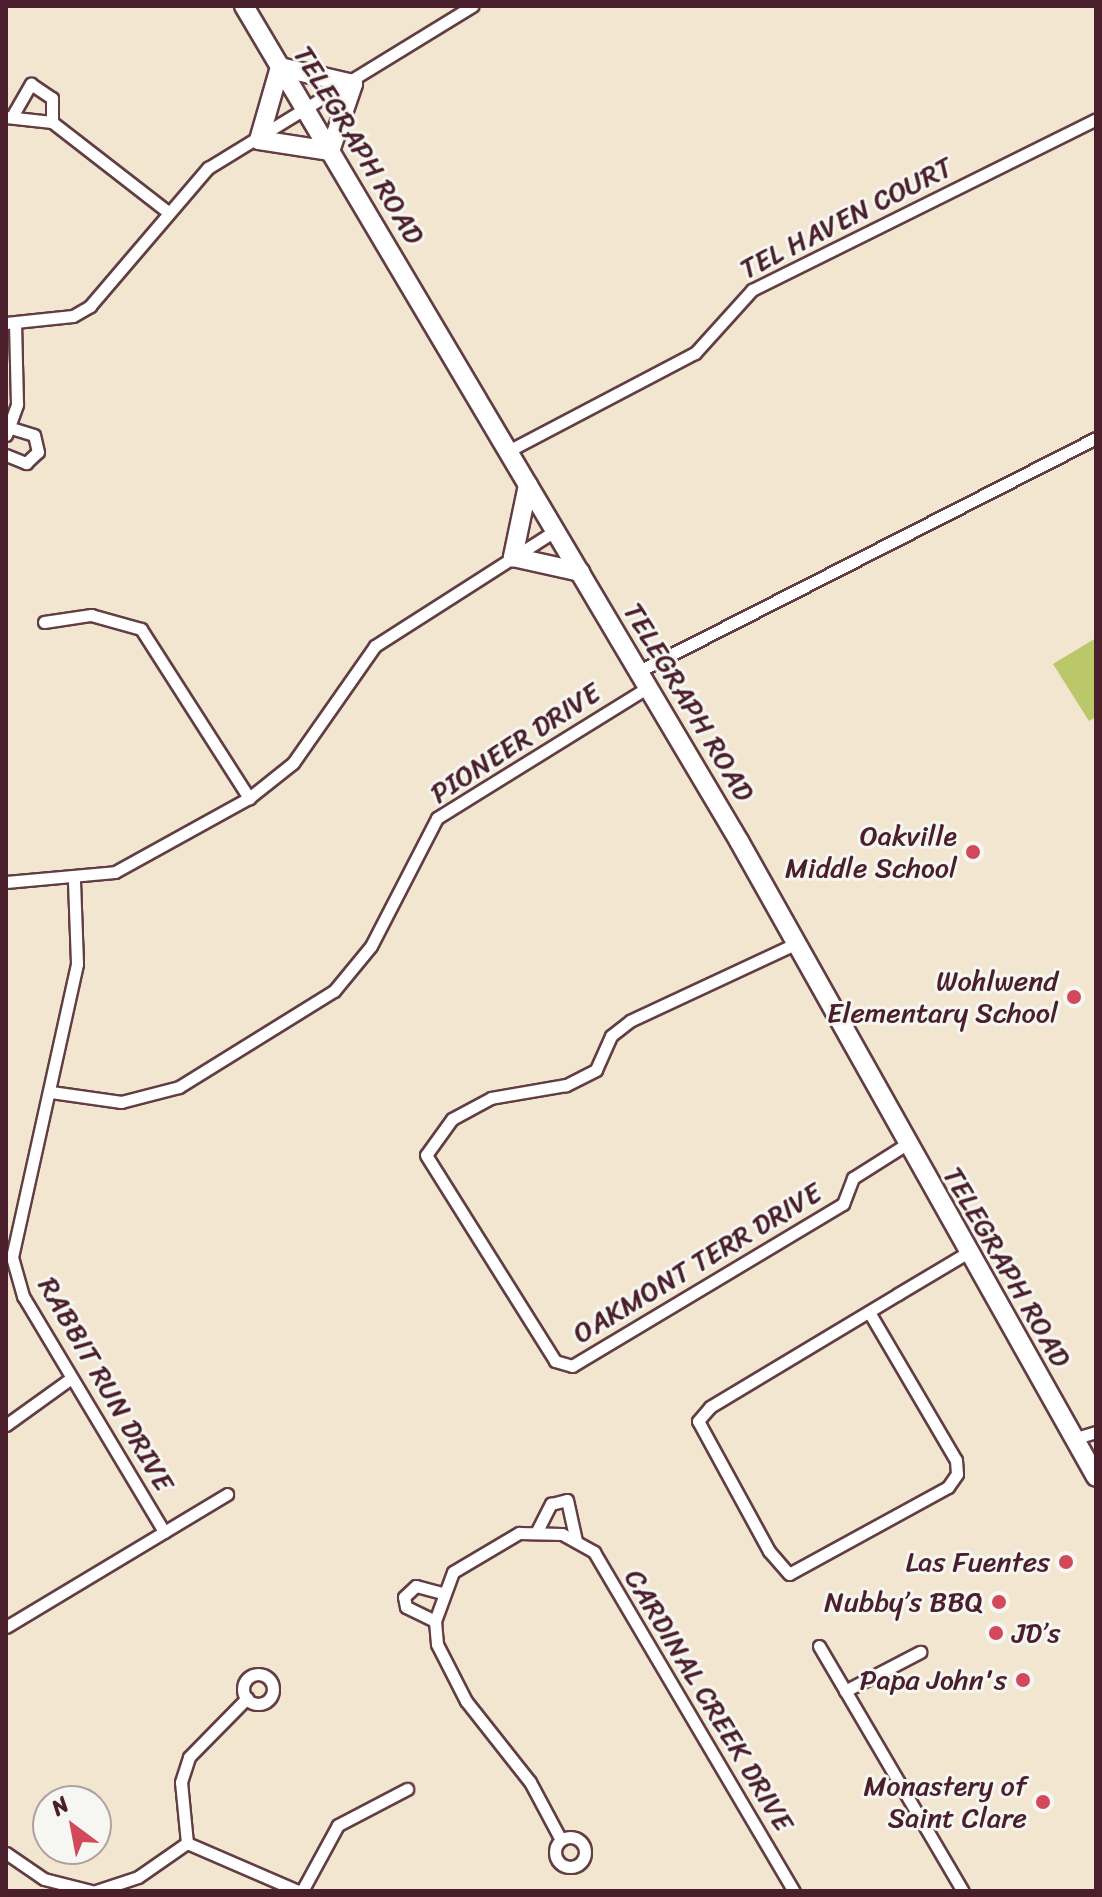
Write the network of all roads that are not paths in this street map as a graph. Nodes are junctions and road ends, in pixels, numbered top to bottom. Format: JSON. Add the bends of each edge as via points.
{"nodes":[{"id":1,"x":244,"y":6,"type":"edge"},
{"id":2,"x":472,"y":6,"type":"edge"},
{"id":3,"x":280,"y":67,"type":"junction"},
{"id":4,"x":353,"y":84,"type":"junction"},
{"id":5,"x":307,"y":112,"type":"junction"},
{"id":6,"x":10,"y":115,"type":"edge"},
{"id":7,"x":1096,"y":119,"type":"edge"},
{"id":8,"x":52,"y":122,"type":"junction"},
{"id":9,"x":259,"y":140,"type":"junction"},
{"id":10,"x":330,"y":151,"type":"junction"},
{"id":11,"x":168,"y":212,"type":"junction"},
{"id":12,"x":10,"y":323,"type":"edge"},
{"id":13,"x":8,"y":431,"type":"edge"},
{"id":14,"x":1096,"y":438,"type":"edge"},
{"id":15,"x":508,"y":451,"type":"junction"},
{"id":16,"x":6,"y":455,"type":"edge"},
{"id":17,"x":528,"y":485,"type":"junction"},
{"id":18,"x":555,"y":531,"type":"junction"},
{"id":19,"x":513,"y":557,"type":"junction"},
{"id":20,"x":580,"y":572,"type":"junction"},
{"id":21,"x":44,"y":622,"type":"dead end"},
{"id":22,"x":644,"y":679,"type":"junction"},
{"id":23,"x":249,"y":798,"type":"junction"},
{"id":24,"x":74,"y":881,"type":"junction"},
{"id":25,"x":6,"y":882,"type":"edge"},
{"id":26,"x":797,"y":943,"type":"junction"},
{"id":27,"x":51,"y":1092,"type":"junction"},
{"id":28,"x":905,"y":1145,"type":"junction"},
{"id":29,"x":965,"y":1254,"type":"junction"},
{"id":30,"x":869,"y":1312,"type":"junction"},
{"id":31,"x":70,"y":1379,"type":"junction"},
{"id":32,"x":6,"y":1425,"type":"edge"},
{"id":33,"x":1096,"y":1432,"type":"edge"},
{"id":34,"x":1073,"y":1439,"type":"junction"},
{"id":35,"x":1096,"y":1477,"type":"edge"},
{"id":36,"x":227,"y":1494,"type":"dead end"},
{"id":37,"x":164,"y":1532,"type":"junction"},
{"id":38,"x":536,"y":1533,"type":"junction"},
{"id":39,"x":576,"y":1541,"type":"junction"},
{"id":40,"x":442,"y":1593,"type":"junction"},
{"id":41,"x":435,"y":1621,"type":"junction"},
{"id":42,"x":6,"y":1627,"type":"edge"},
{"id":43,"x":819,"y":1646,"type":"dead end"},
{"id":44,"x":920,"y":1652,"type":"dead end"},
{"id":45,"x":845,"y":1691,"type":"junction"},
{"id":46,"x":247,"y":1698,"type":"dead end"},
{"id":47,"x":407,"y":1789,"type":"dead end"},
{"id":48,"x":561,"y":1840,"type":"dead end"},
{"id":49,"x":187,"y":1843,"type":"junction"},
{"id":50,"x":6,"y":1853,"type":"edge"},
{"id":51,"x":93,"y":1891,"type":"edge"},
{"id":52,"x":300,"y":1891,"type":"edge"},
{"id":53,"x":794,"y":1891,"type":"edge"},
{"id":54,"x":963,"y":1891,"type":"edge"}],
"edges":[{"from":1,"to":3,"type":"main road","name":"TELEGRAPH ROAD"},
{"from":2,"to":4,"type":"street"},
{"from":3,"to":4,"type":"main road"},
{"from":3,"to":5,"type":"main road","name":"TELEGRAPH ROAD"},
{"from":3,"to":9,"type":"main road"},
{"from":4,"to":5,"type":"street"},
{"from":4,"to":10,"type":"main road"},
{"from":5,"to":9,"type":"street"},
{"from":5,"to":10,"type":"main road","name":"TELEGRAPH ROAD"},
{"from":6,"to":8,"type":"street"},
{"from":6,"to":8,"type":"street","via":[[31,84],[52,98]]},
{"from":7,"to":15,"type":"street","name":"TEL HAVEN COURT","via":[[752,290],[695,353]]},
{"from":8,"to":11,"type":"street"},
{"from":9,"to":10,"type":"main road"},
{"from":9,"to":11,"type":"street","via":[[208,168]]},
{"from":10,"to":15,"type":"main road","name":"TELEGRAPH ROAD"},
{"from":11,"to":12,"type":"street","via":[[90,306],[73,316]]},
{"from":12,"to":13,"type":"street"},
{"from":13,"to":16,"type":"street","via":[[34,435],[38,452],[26,463]]},
{"from":14,"to":22,"type":"street","name":"PIONEER DRIVE"},
{"from":15,"to":17,"type":"main road","name":"TELEGRAPH ROAD"},
{"from":17,"to":18,"type":"main road","name":"TELEGRAPH ROAD"},
{"from":17,"to":19,"type":"main road"},
{"from":18,"to":19,"type":"street"},
{"from":18,"to":20,"type":"main road","name":"TELEGRAPH ROAD"},
{"from":19,"to":20,"type":"main road"},
{"from":19,"to":23,"type":"street","via":[[375,646],[293,763]]},
{"from":20,"to":22,"type":"main road","name":"TELEGRAPH ROAD"},
{"from":21,"to":23,"type":"street","via":[[91,615],[141,629]]},
{"from":22,"to":26,"type":"main road","name":"TELEGRAPH ROAD"},
{"from":22,"to":27,"type":"street","name":"PIONEER DRIVE","via":[[437,818],[371,946],[334,991],[179,1087],[121,1102]]},
{"from":23,"to":24,"type":"street","via":[[138,862]]},
{"from":24,"to":25,"type":"street"},
{"from":24,"to":27,"type":"street","name":"RABBIT RUN DRIVE","via":[[77,964]]},
{"from":26,"to":28,"type":"main road","name":"TELEGRAPH ROAD"},
{"from":26,"to":28,"type":"street","name":"OAKMONT TERR DRIVE","via":[[630,1021],[611,1036],[596,1070],[566,1085],[491,1098],[452,1119],[426,1155],[555,1361],[572,1366],[843,1204],[853,1178]]},
{"from":27,"to":31,"type":"street","name":"RABBIT RUN DRIVE","via":[[12,1257],[23,1296]]},
{"from":28,"to":29,"type":"main road","name":"TELEGRAPH ROAD"},
{"from":29,"to":30,"type":"street"},
{"from":29,"to":34,"type":"main road","name":"TELEGRAPH ROAD"},
{"from":30,"to":30,"type":"street","via":[[956,1460],[957,1474],[948,1487],[789,1574],[761,1538],[698,1421]]},
{"from":31,"to":32,"type":"street"},
{"from":31,"to":37,"type":"street","name":"RABBIT RUN DRIVE"},
{"from":33,"to":34,"type":"street"},
{"from":34,"to":35,"type":"main road","name":"TELEGRAPH ROAD"},
{"from":36,"to":37,"type":"street"},
{"from":37,"to":42,"type":"street"},
{"from":38,"to":39,"type":"street"},
{"from":38,"to":39,"type":"street","via":[[551,1504],[567,1500],[575,1510]]},
{"from":38,"to":40,"type":"street","via":[[497,1541],[473,1556]]},
{"from":39,"to":53,"type":"street","name":"CARDINAL CREEK DRIVE","via":[[594,1552]]},
{"from":40,"to":41,"type":"street"},
{"from":40,"to":41,"type":"street","via":[[416,1586],[404,1597],[406,1607]]},
{"from":41,"to":48,"type":"street","via":[[448,1674],[530,1782]]},
{"from":43,"to":45,"type":"street"},
{"from":44,"to":45,"type":"street"},
{"from":45,"to":54,"type":"street"},
{"from":46,"to":49,"type":"street","via":[[189,1757],[181,1782]]},
{"from":47,"to":52,"type":"street","via":[[338,1825]]},
{"from":49,"to":51,"type":"street","via":[[138,1877]]},
{"from":49,"to":52,"type":"street"},
{"from":50,"to":51,"type":"street","via":[[44,1879]]}]}
